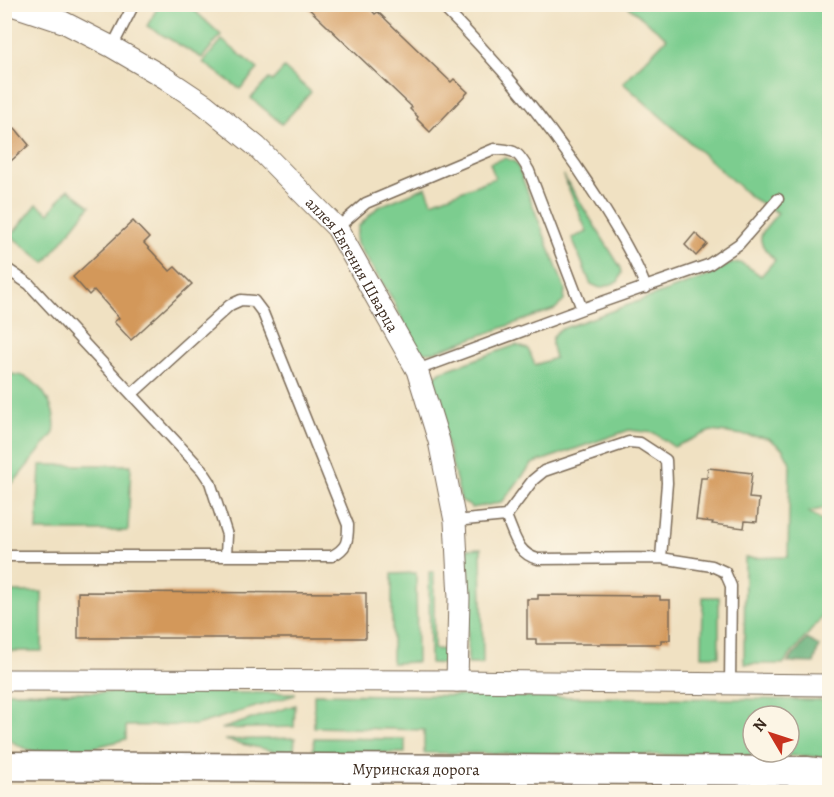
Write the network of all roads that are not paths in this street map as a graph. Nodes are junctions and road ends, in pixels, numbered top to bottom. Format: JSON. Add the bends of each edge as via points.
{"nodes":[{"id":1,"x":9,"y":4,"type":"edge"},
{"id":2,"x":134,"y":4,"type":"edge"},
{"id":3,"x":440,"y":4,"type":"edge"},
{"id":4,"x":112,"y":47,"type":"junction"},
{"id":5,"x":778,"y":199,"type":"dead end"},
{"id":6,"x":337,"y":228,"type":"junction"},
{"id":7,"x":4,"y":267,"type":"edge"},
{"id":8,"x":646,"y":288,"type":"junction"},
{"id":9,"x":582,"y":309,"type":"junction"},
{"id":10,"x":417,"y":370,"type":"junction"},
{"id":11,"x":132,"y":394,"type":"junction"},
{"id":12,"x":506,"y":516,"type":"junction"},
{"id":13,"x":455,"y":520,"type":"junction"},
{"id":14,"x":4,"y":555,"type":"edge"},
{"id":15,"x":226,"y":555,"type":"junction"},
{"id":16,"x":661,"y":558,"type":"junction"},
{"id":17,"x":4,"y":680,"type":"edge"},
{"id":18,"x":457,"y":681,"type":"junction"},
{"id":19,"x":730,"y":685,"type":"junction"},
{"id":20,"x":830,"y":685,"type":"edge"},
{"id":21,"x":9,"y":762,"type":"edge"},
{"id":22,"x":830,"y":774,"type":"edge"},
{"id":23,"x":361,"y":781,"type":"edge"}],
"edges":[{"from":1,"to":4,"type":"street","name":"аллея Евгения Шварца","via":[[63,22]]},
{"from":2,"to":4,"type":"lane"},
{"from":3,"to":8,"type":"lane","via":[[518,88],[553,133],[615,225]]},
{"from":4,"to":6,"type":"street","name":"аллея Евгения Шварца","via":[[204,104],[257,147]]},
{"from":5,"to":8,"type":"lane","via":[[740,244],[708,265]]},
{"from":6,"to":9,"type":"lane","via":[[366,202],[495,149],[509,149],[520,155],[529,171]]},
{"from":6,"to":10,"type":"street","name":"аллея Евгения Шварца"},
{"from":7,"to":11,"type":"lane","via":[[29,284]]},
{"from":8,"to":9,"type":"lane"},
{"from":9,"to":10,"type":"lane"},
{"from":10,"to":13,"type":"street","name":"аллея Евгения Шварца","via":[[439,441]]},
{"from":11,"to":15,"type":"lane","via":[[210,482],[227,535]]},
{"from":11,"to":15,"type":"lane","via":[[230,305],[241,300],[254,301],[263,313],[348,525],[348,540],[342,551],[332,556]]},
{"from":12,"to":13,"type":"lane"},
{"from":12,"to":16,"type":"lane","via":[[520,549],[538,559]]},
{"from":12,"to":16,"type":"lane","via":[[544,471],[629,442],[640,443],[666,460]]},
{"from":13,"to":18,"type":"street","name":"аллея Евгения Шварца","via":[[459,598]]},
{"from":14,"to":15,"type":"lane"},
{"from":16,"to":19,"type":"lane","via":[[712,566],[729,578]]},
{"from":17,"to":18,"type":"street"},
{"from":18,"to":19,"type":"street"},
{"from":19,"to":20,"type":"street"},
{"from":21,"to":23,"type":"street","name":"Муринская дорога"},
{"from":22,"to":23,"type":"street","name":"Муринская дорога","via":[[795,771]]}]}
